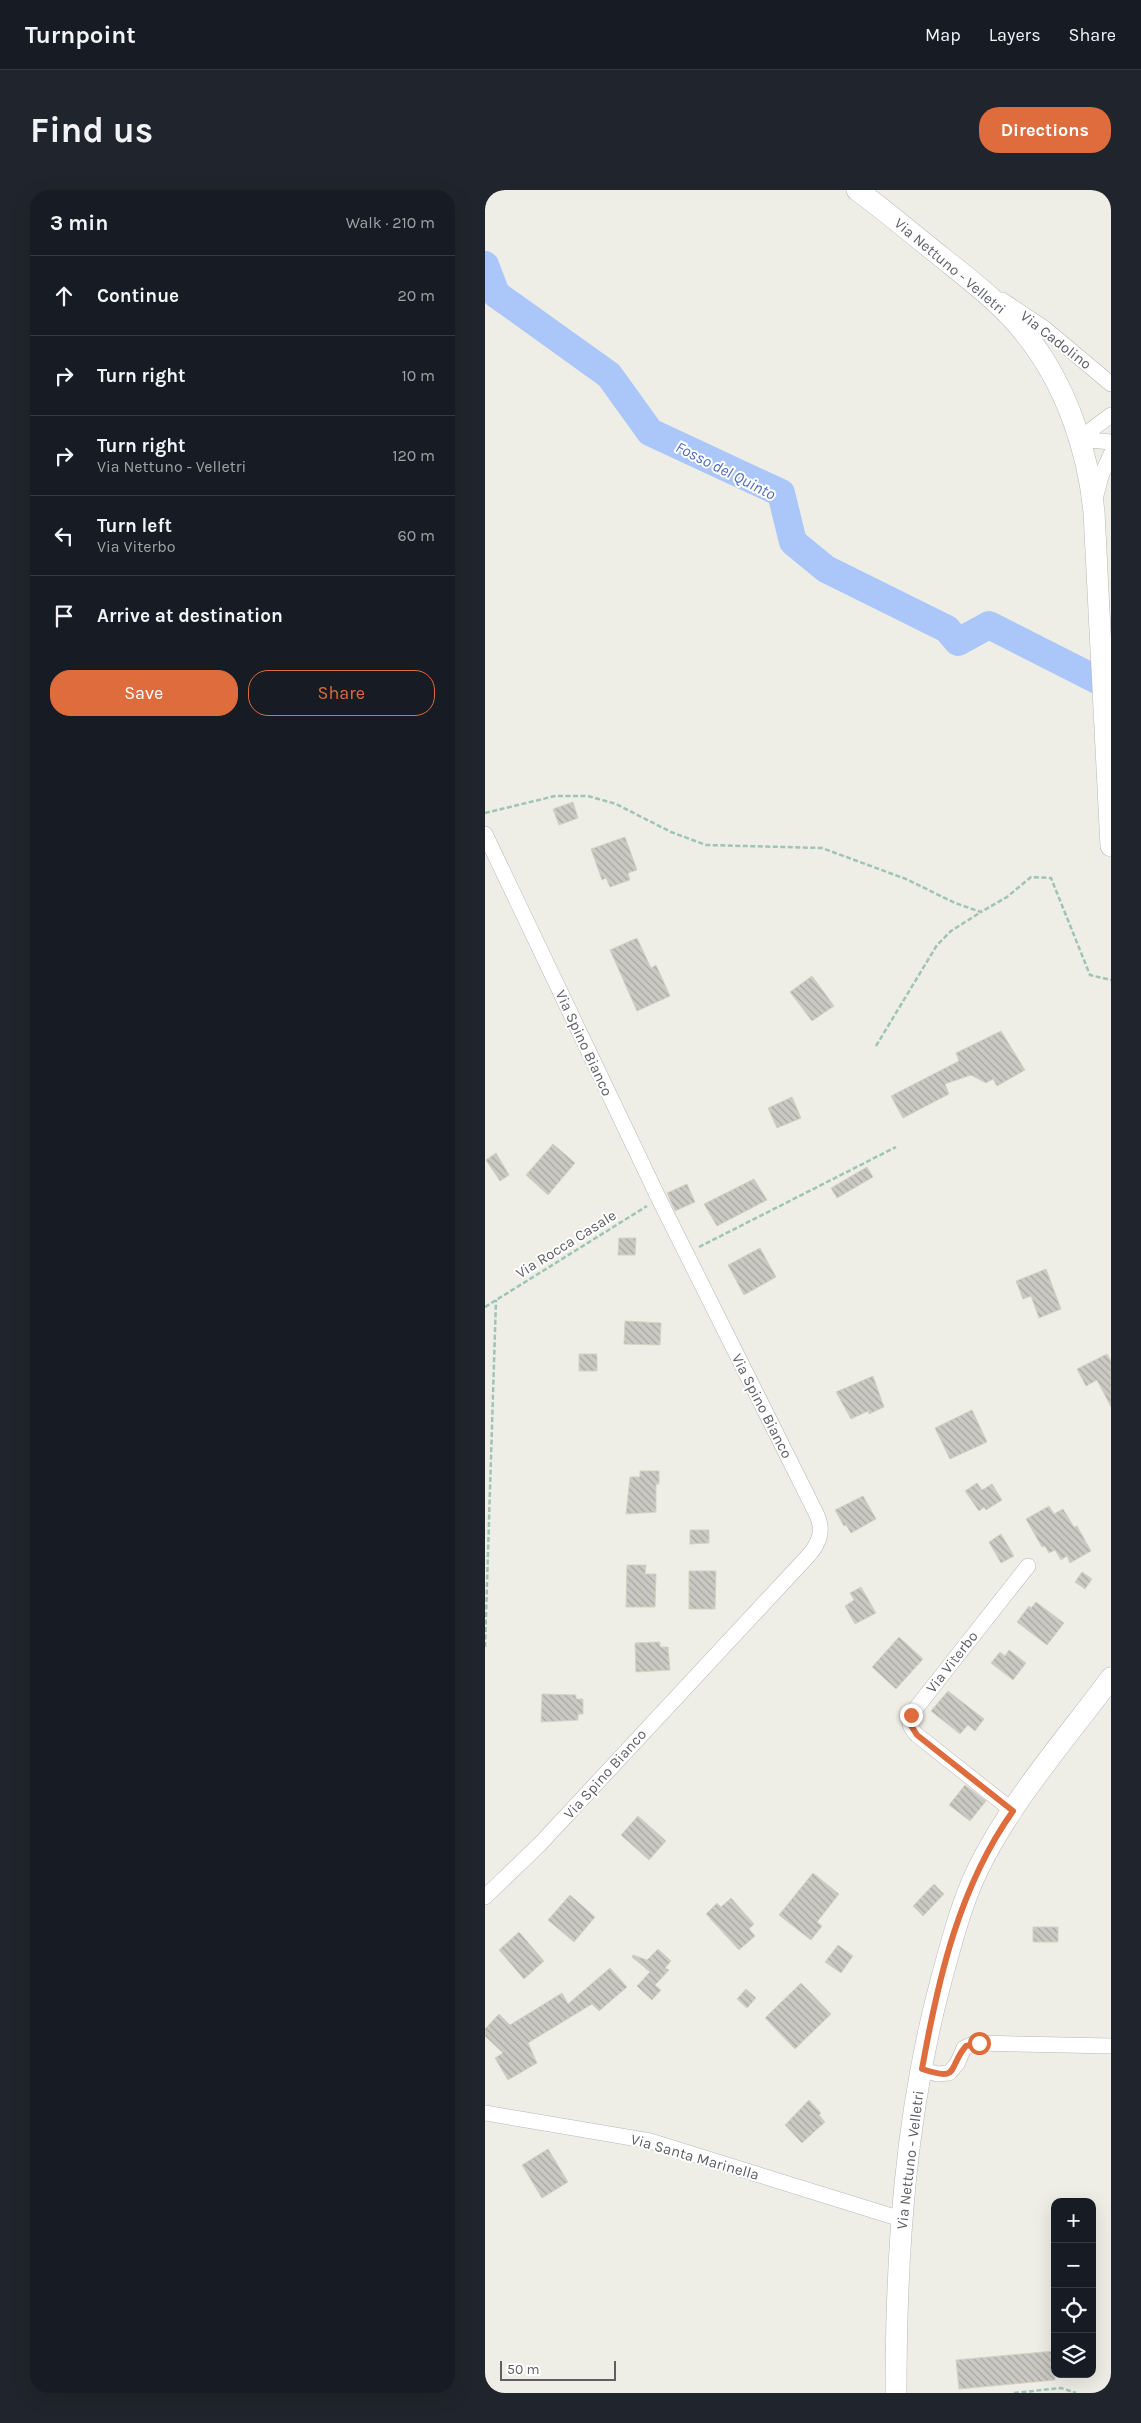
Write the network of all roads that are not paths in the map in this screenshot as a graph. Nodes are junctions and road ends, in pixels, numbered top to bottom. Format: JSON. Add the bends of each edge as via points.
{"nodes":[{"id":1,"x":857,"y":190,"type":"edge"},
{"id":2,"x":974,"y":283,"type":"junction"},
{"id":3,"x":1111,"y":384,"type":"edge"},
{"id":4,"x":1111,"y":415,"type":"edge"},
{"id":5,"x":1079,"y":439,"type":"junction"},
{"id":6,"x":1111,"y":442,"type":"edge"},
{"id":7,"x":1111,"y":454,"type":"edge"},
{"id":8,"x":1093,"y":503,"type":"junction"},
{"id":9,"x":485,"y":834,"type":"edge"},
{"id":10,"x":1111,"y":846,"type":"edge"},
{"id":11,"x":1028,"y":1566,"type":"dead end"},
{"id":12,"x":1111,"y":1678,"type":"edge"},
{"id":13,"x":1013,"y":1811,"type":"junction"},
{"id":14,"x":485,"y":1897,"type":"edge"},
{"id":15,"x":1111,"y":2046,"type":"edge"},
{"id":16,"x":922,"y":2069,"type":"junction"},
{"id":17,"x":485,"y":2113,"type":"edge"},
{"id":18,"x":901,"y":2219,"type":"junction"},
{"id":19,"x":896,"y":2393,"type":"edge"}],
"edges":[{"from":1,"to":2,"type":"main road","name":"Via Nettuno - Velletri"},
{"from":2,"to":3,"type":"street","name":"Via Cadolino","via":[[1039,324]]},
{"from":2,"to":5,"type":"main road","name":"Via Nettuno - Velletri","via":[[1013,318],[1036,348],[1058,385]]},
{"from":4,"to":5,"type":"street"},
{"from":5,"to":6,"type":"street"},
{"from":5,"to":8,"type":"main road","name":"Via Nettuno - Velletri"},
{"from":7,"to":8,"type":"street"},
{"from":8,"to":10,"type":"main road","name":"Via Nettuno - Velletri"},
{"from":9,"to":14,"type":"street","name":"Via Spino Bianco","via":[[659,1199],[821,1525],[819,1540],[809,1555],[540,1844]]},
{"from":11,"to":13,"type":"street","name":"Via Viterbo","via":[[909,1719],[917,1735]]},
{"from":12,"to":13,"type":"main road","name":"Via Nettuno - Velletri"},
{"from":13,"to":16,"type":"main road","name":"Via Nettuno - Velletri","via":[[983,1860],[961,1910],[939,1988]]},
{"from":15,"to":16,"type":"street","via":[[975,2043],[964,2048],[949,2073],[937,2074]]},
{"from":16,"to":18,"type":"main road","name":"Via Nettuno - Velletri"},
{"from":17,"to":18,"type":"street","name":"Via Santa Marinella","via":[[650,2141]]},
{"from":18,"to":19,"type":"main road","name":"Via Nettuno - Velletri"}]}
